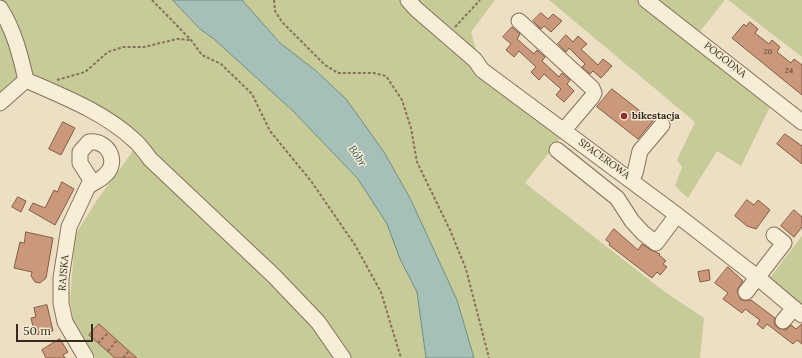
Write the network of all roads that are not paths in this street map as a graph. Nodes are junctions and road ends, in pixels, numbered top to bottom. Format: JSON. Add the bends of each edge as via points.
{"nodes":[{"id":1,"x":408,"y":0,"type":"edge"},
{"id":2,"x":646,"y":0,"type":"edge"},
{"id":3,"x":0,"y":8,"type":"edge"},
{"id":4,"x":519,"y":21,"type":"dead end"},
{"id":5,"x":5,"y":30,"type":"edge"},
{"id":6,"x":32,"y":83,"type":"junction"},
{"id":7,"x":0,"y":103,"type":"edge"},
{"id":8,"x":802,"y":122,"type":"edge"},
{"id":9,"x":662,"y":125,"type":"dead end"},
{"id":10,"x":564,"y":130,"type":"junction"},
{"id":11,"x":557,"y":150,"type":"dead end"},
{"id":12,"x":630,"y":179,"type":"junction"},
{"id":13,"x":88,"y":187,"type":"dead end"},
{"id":14,"x":677,"y":214,"type":"junction"},
{"id":15,"x":774,"y":235,"type":"dead end"},
{"id":16,"x":757,"y":277,"type":"junction"},
{"id":17,"x":746,"y":292,"type":"dead end"},
{"id":18,"x":798,"y":312,"type":"edge"},
{"id":19,"x":783,"y":322,"type":"dead end"},
{"id":20,"x":86,"y":358,"type":"edge"},
{"id":21,"x":343,"y":358,"type":"edge"}],
"edges":[{"from":1,"to":10,"type":"street","name":"SPACEROWA","via":[[475,60],[482,70]]},
{"from":2,"to":8,"type":"street","name":"POGODNA"},
{"from":3,"to":5,"type":"street"},
{"from":4,"to":10,"type":"street","via":[[594,92]]},
{"from":5,"to":6,"type":"street","via":[[19,51]]},
{"from":6,"to":7,"type":"street"},
{"from":6,"to":21,"type":"street","via":[[88,110],[135,140],[150,158],[274,276],[318,322]]},
{"from":9,"to":12,"type":"street","via":[[640,151],[635,173]]},
{"from":10,"to":12,"type":"street","name":"SPACEROWA"},
{"from":11,"to":14,"type":"street","via":[[617,198],[632,221],[656,243]]},
{"from":12,"to":14,"type":"street","name":"SPACEROWA"},
{"from":13,"to":20,"type":"street","name":"RAJSKA","via":[[69,227],[61,278],[61,304],[65,322]]},
{"from":14,"to":16,"type":"street","name":"SPACEROWA"},
{"from":15,"to":16,"type":"street","via":[[784,242]]},
{"from":16,"to":17,"type":"street"},
{"from":16,"to":18,"type":"street","name":"SPACEROWA"},
{"from":18,"to":19,"type":"street"}]}
